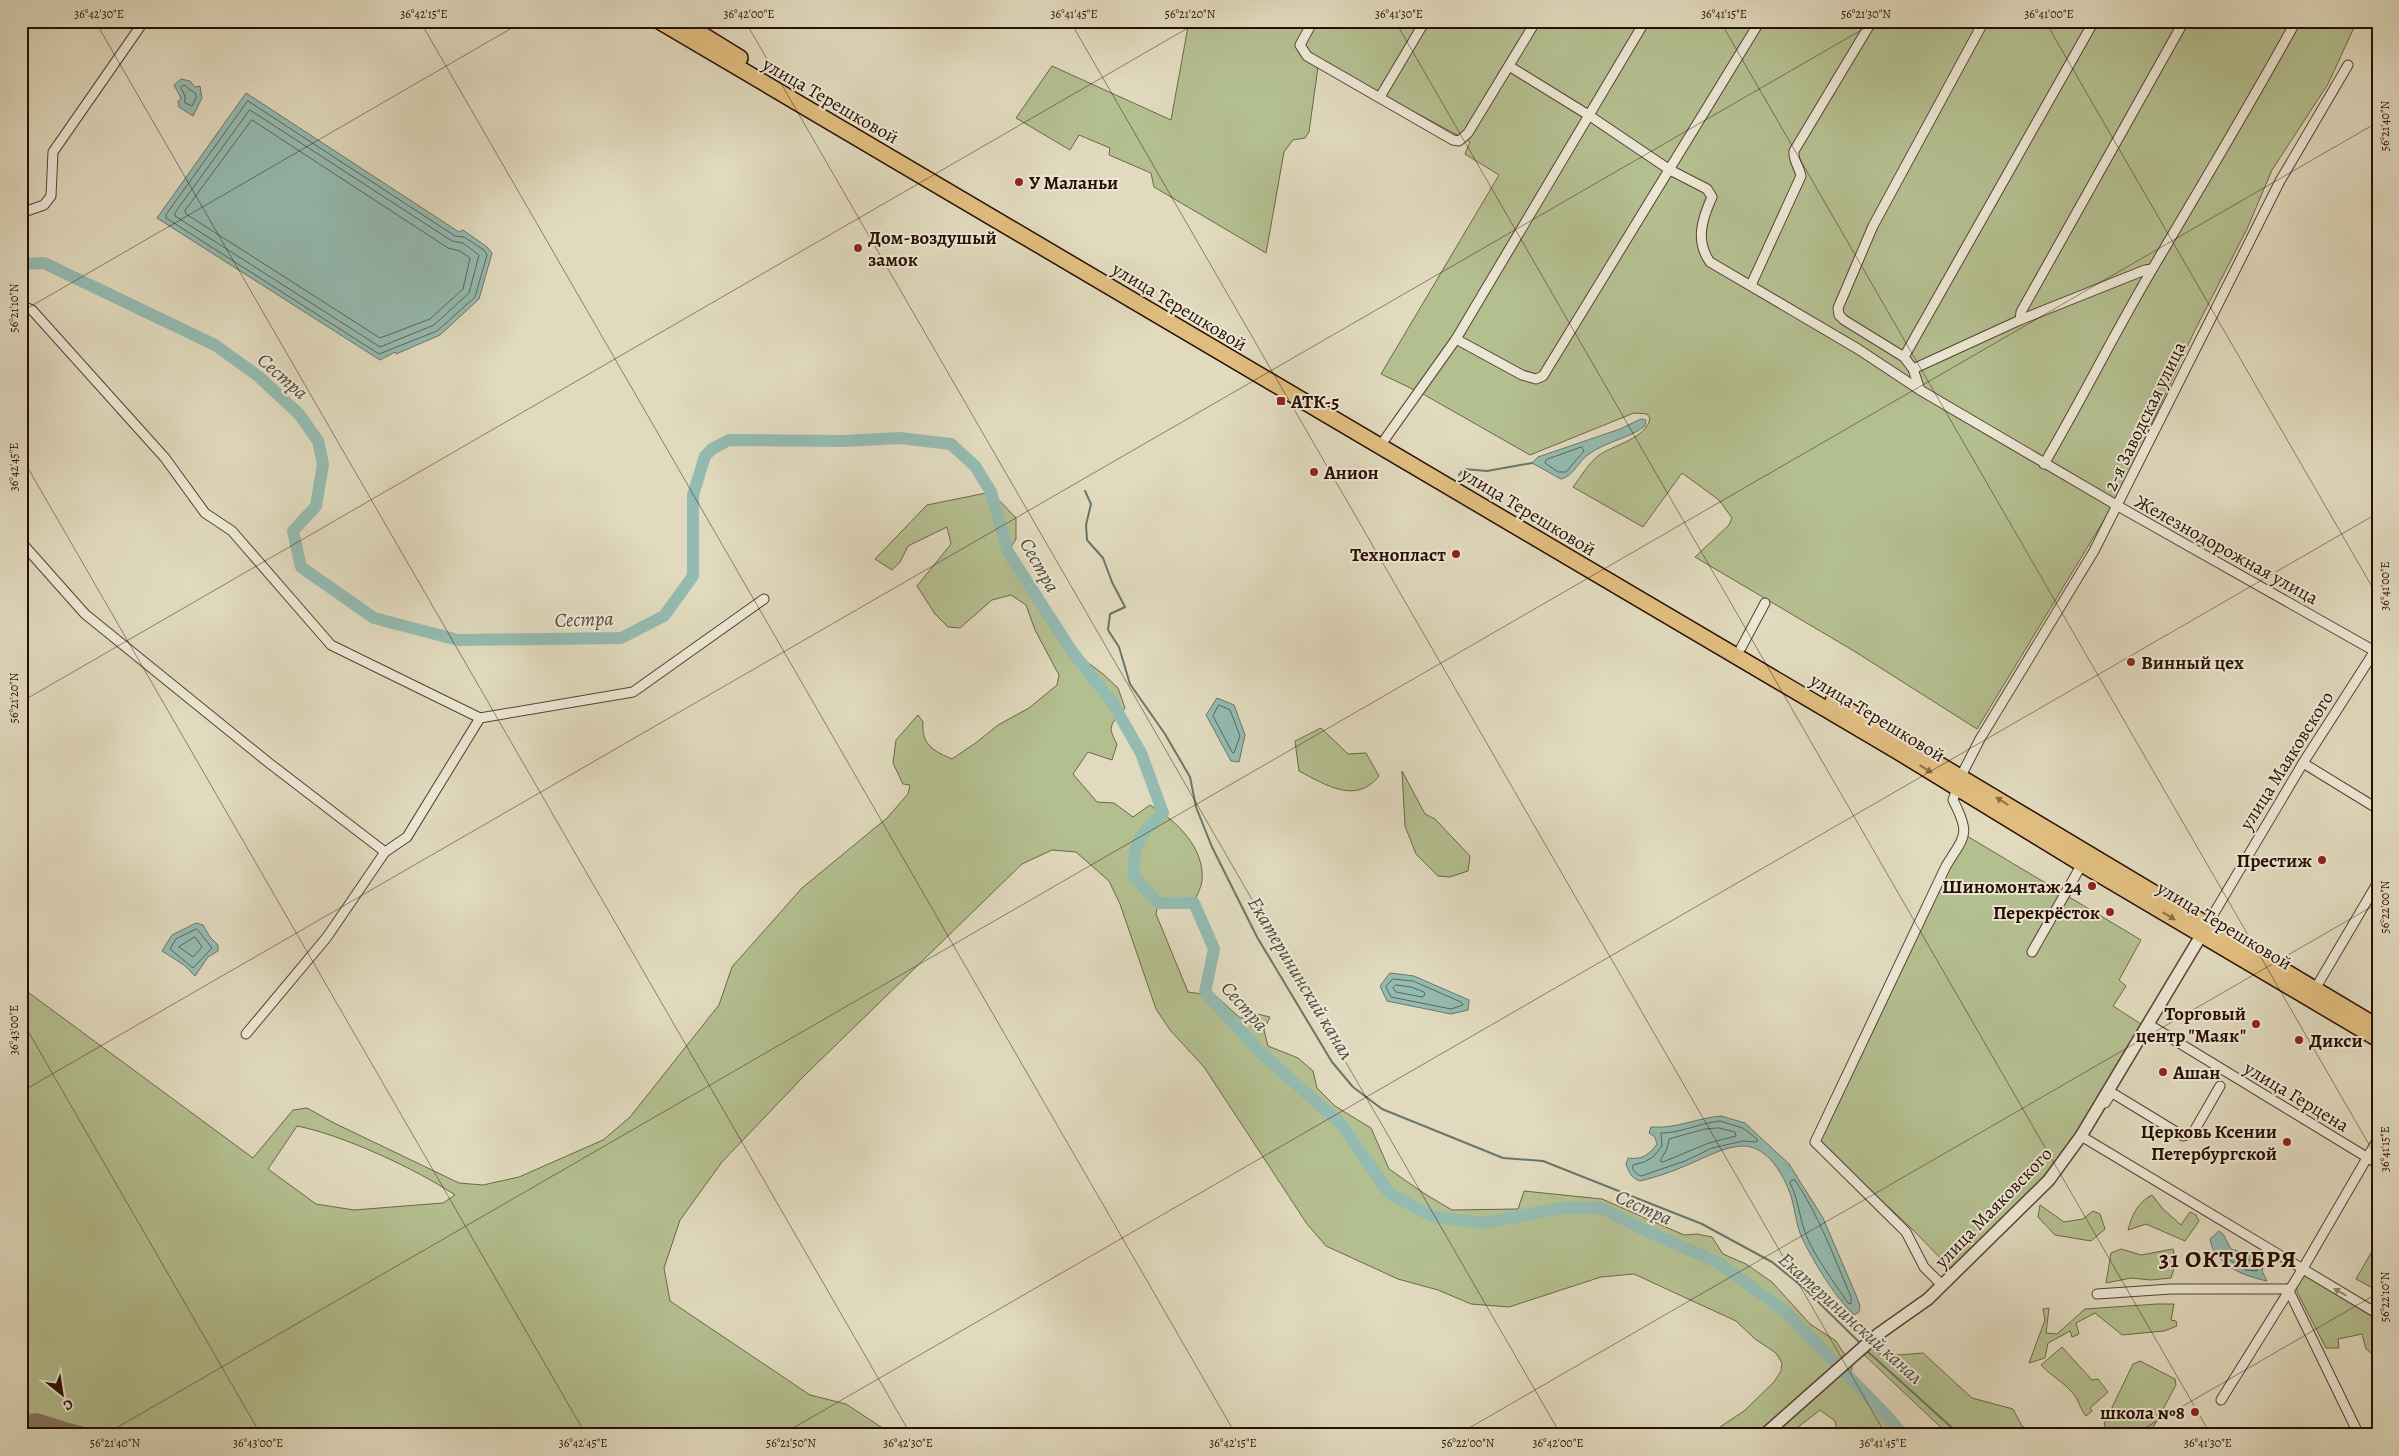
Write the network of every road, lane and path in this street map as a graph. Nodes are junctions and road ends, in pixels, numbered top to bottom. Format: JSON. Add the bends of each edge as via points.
{"nodes":[{"id":1,"x":144,"y":21,"type":"edge"},
{"id":2,"x":658,"y":21,"type":"edge"},
{"id":3,"x":680,"y":21,"type":"edge"},
{"id":4,"x":1313,"y":21,"type":"edge"},
{"id":5,"x":1424,"y":21,"type":"edge"},
{"id":6,"x":1536,"y":21,"type":"edge"},
{"id":7,"x":1646,"y":21,"type":"edge"},
{"id":8,"x":1760,"y":21,"type":"edge"},
{"id":9,"x":1872,"y":21,"type":"edge"},
{"id":10,"x":1984,"y":21,"type":"edge"},
{"id":11,"x":2094,"y":21,"type":"edge"},
{"id":12,"x":2184,"y":21,"type":"edge"},
{"id":13,"x":2296,"y":21,"type":"edge"},
{"id":14,"x":2348,"y":65,"type":"dead end"},
{"id":15,"x":1509,"y":66,"type":"junction"},
{"id":16,"x":1380,"y":97,"type":"junction"},
{"id":17,"x":1590,"y":116,"type":"junction"},
{"id":18,"x":1670,"y":170,"type":"junction"},
{"id":19,"x":21,"y":213,"type":"edge"},
{"id":20,"x":2152,"y":269,"type":"junction"},
{"id":21,"x":1751,"y":285,"type":"junction"},
{"id":22,"x":21,"y":305,"type":"edge"},
{"id":23,"x":2020,"y":320,"type":"junction"},
{"id":24,"x":1456,"y":339,"type":"junction"},
{"id":25,"x":1904,"y":357,"type":"junction"},
{"id":26,"x":1913,"y":369,"type":"junction"},
{"id":27,"x":1920,"y":390,"type":"junction"},
{"id":28,"x":1384,"y":439,"type":"junction"},
{"id":29,"x":2044,"y":464,"type":"junction"},
{"id":30,"x":2118,"y":506,"type":"junction"},
{"id":31,"x":21,"y":542,"type":"edge"},
{"id":32,"x":764,"y":599,"type":"dead end"},
{"id":33,"x":1765,"y":603,"type":"dead end"},
{"id":34,"x":1741,"y":648,"type":"junction"},
{"id":35,"x":2377,"y":650,"type":"edge"},
{"id":36,"x":480,"y":718,"type":"junction"},
{"id":37,"x":2303,"y":763,"type":"junction"},
{"id":38,"x":1958,"y":782,"type":"junction"},
{"id":39,"x":2378,"y":809,"type":"edge"},
{"id":40,"x":385,"y":852,"type":"junction"},
{"id":41,"x":2082,"y":864,"type":"junction"},
{"id":42,"x":2378,"y":882,"type":"edge"},
{"id":43,"x":2204,"y":930,"type":"junction"},
{"id":44,"x":2032,"y":952,"type":"dead end"},
{"id":45,"x":2314,"y":989,"type":"junction"},
{"id":46,"x":2148,"y":1024,"type":"junction"},
{"id":47,"x":2378,"y":1027,"type":"edge"},
{"id":48,"x":246,"y":1034,"type":"dead end"},
{"id":49,"x":2378,"y":1039,"type":"edge"},
{"id":50,"x":2220,"y":1086,"type":"dead end"},
{"id":51,"x":2084,"y":1131,"type":"junction"},
{"id":52,"x":2378,"y":1139,"type":"edge"},
{"id":53,"x":2368,"y":1158,"type":"junction"},
{"id":54,"x":2378,"y":1164,"type":"edge"},
{"id":55,"x":2302,"y":1270,"type":"junction"},
{"id":56,"x":1942,"y":1285,"type":"junction"},
{"id":57,"x":2288,"y":1289,"type":"junction"},
{"id":58,"x":2097,"y":1294,"type":"dead end"},
{"id":59,"x":2378,"y":1314,"type":"edge"},
{"id":60,"x":2220,"y":1400,"type":"dead end"},
{"id":61,"x":1764,"y":1435,"type":"edge"},
{"id":62,"x":2359,"y":1435,"type":"edge"}],
"edges":[{"from":1,"to":19,"type":"street","via":[[54,152],[51,196],[44,205]]},
{"from":2,"to":38,"type":"highway","name":"улица Терешковой","one_way":true},
{"from":3,"to":28,"type":"highway","name":"улица Терешковой"},
{"from":4,"to":16,"type":"street","via":[[1300,45],[1303,52]]},
{"from":5,"to":16,"type":"street"},
{"from":6,"to":15,"type":"street"},
{"from":7,"to":17,"type":"street"},
{"from":8,"to":18,"type":"street"},
{"from":9,"to":21,"type":"street","via":[[1794,151],[1793,158],[1801,176]]},
{"from":10,"to":25,"type":"street","via":[[1873,226],[1838,308],[1844,320]]},
{"from":11,"to":25,"type":"street"},
{"from":12,"to":23,"type":"street","via":[[2020,312]]},
{"from":13,"to":20,"type":"street"},
{"from":14,"to":30,"type":"street","name":"2-я Заводская улица","via":[[2280,180]]},
{"from":15,"to":16,"type":"street","via":[[1468,133],[1459,141]]},
{"from":15,"to":17,"type":"street"},
{"from":17,"to":18,"type":"street"},
{"from":17,"to":24,"type":"street"},
{"from":18,"to":21,"type":"street","name":"Железнодорожная улица","via":[[1712,197],[1701,225],[1704,254],[1710,262]]},
{"from":18,"to":24,"type":"street","via":[[1543,376],[1536,379],[1522,375]]},
{"from":20,"to":23,"type":"street"},
{"from":20,"to":29,"type":"street"},
{"from":21,"to":27,"type":"street","name":"Железнодорожная улица"},
{"from":22,"to":36,"type":"street","via":[[32,310],[165,458],[205,513],[232,531],[331,645]]},
{"from":23,"to":26,"type":"street"},
{"from":24,"to":28,"type":"street"},
{"from":25,"to":26,"type":"street"},
{"from":26,"to":27,"type":"street"},
{"from":27,"to":29,"type":"street","name":"Железнодорожная улица"},
{"from":28,"to":34,"type":"highway","name":"улица Терешковой"},
{"from":29,"to":30,"type":"street","name":"Железнодорожная улица"},
{"from":30,"to":35,"type":"street","name":"Железнодорожная улица"},
{"from":30,"to":38,"type":"street","name":"2-я Заводская улица","via":[[1980,739]]},
{"from":31,"to":40,"type":"street","via":[[85,614],[269,764]]},
{"from":32,"to":36,"type":"street","via":[[633,692]]},
{"from":33,"to":34,"type":"street"},
{"from":34,"to":38,"type":"highway","name":"улица Терешковой"},
{"from":35,"to":37,"type":"street","name":"улица Маяковского"},
{"from":36,"to":40,"type":"street","via":[[407,838]]},
{"from":37,"to":39,"type":"street"},
{"from":37,"to":43,"type":"street","name":"улица Маяковского"},
{"from":38,"to":41,"type":"highway","name":"улица Терешковой"},
{"from":43,"to":38,"type":"highway","name":"улица Терешковой","one_way":true},
{"from":38,"to":56,"type":"street","via":[[1953,800],[1965,824],[1966,834],[1940,880],[1815,1142],[1906,1232],[1924,1267]]},
{"from":40,"to":48,"type":"street","via":[[327,937]]},
{"from":41,"to":43,"type":"highway","name":"улица Терешковой","one_way":true},
{"from":41,"to":44,"type":"street"},
{"from":42,"to":45,"type":"street"},
{"from":43,"to":45,"type":"highway","name":"улица Терешковой"},
{"from":43,"to":46,"type":"street","name":"улица Маяковского"},
{"from":43,"to":49,"type":"highway","name":"улица Терешковой"},
{"from":45,"to":47,"type":"highway","name":"улица Терешковой"},
{"from":46,"to":51,"type":"street","name":"улица Маяковского"},
{"from":46,"to":53,"type":"street","name":"улица Герцена"},
{"from":50,"to":51,"type":"street","via":[[2193,1133],[2188,1135],[2183,1136],[2114,1094]]},
{"from":51,"to":55,"type":"street"},
{"from":51,"to":56,"type":"street","name":"улица Маяковского","via":[[2038,1192]]},
{"from":52,"to":53,"type":"street"},
{"from":53,"to":54,"type":"street","name":"улица Герцена"},
{"from":53,"to":55,"type":"street"},
{"from":55,"to":57,"type":"street"},
{"from":59,"to":55,"type":"street","one_way":true},
{"from":56,"to":61,"type":"street","name":"улица Маяковского","via":[[1928,1299],[1877,1335]]},
{"from":57,"to":58,"type":"street","via":[[2172,1289]]},
{"from":57,"to":60,"type":"street"},
{"from":57,"to":62,"type":"street"}]}
